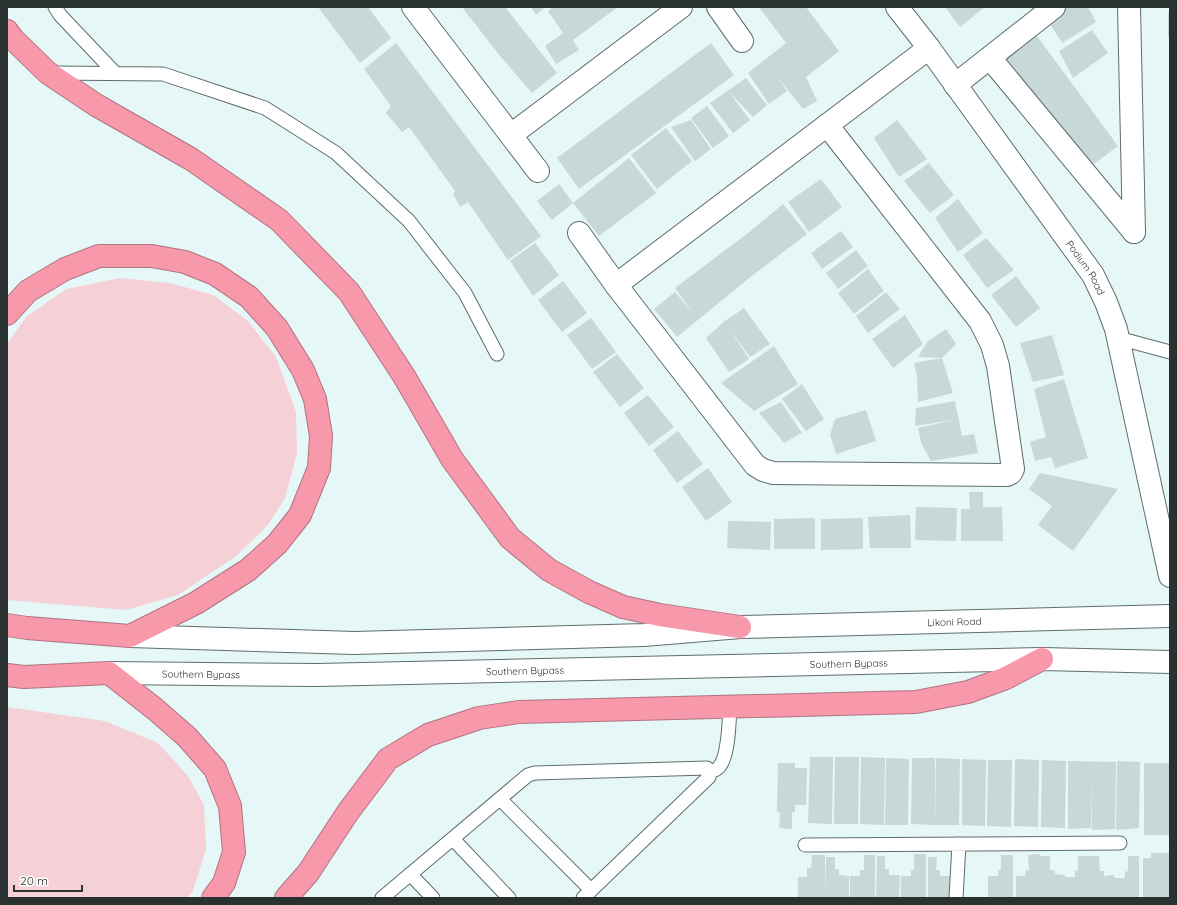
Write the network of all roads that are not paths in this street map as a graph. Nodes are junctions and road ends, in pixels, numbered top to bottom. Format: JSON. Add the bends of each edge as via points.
{"nodes":[{"id":1,"x":55,"y":7,"type":"edge"},
{"id":2,"x":413,"y":7,"type":"edge"},
{"id":3,"x":681,"y":7,"type":"edge"},
{"id":4,"x":718,"y":7,"type":"edge"},
{"id":5,"x":897,"y":7,"type":"edge"},
{"id":6,"x":1054,"y":7,"type":"edge"},
{"id":7,"x":1128,"y":7,"type":"edge"},
{"id":8,"x":7,"y":31,"type":"edge"},
{"id":9,"x":742,"y":41,"type":"dead end"},
{"id":10,"x":929,"y":48,"type":"junction"},
{"id":11,"x":990,"y":58,"type":"junction"},
{"id":12,"x":48,"y":73,"type":"junction"},
{"id":13,"x":116,"y":73,"type":"junction"},
{"id":14,"x":955,"y":85,"type":"junction"},
{"id":15,"x":827,"y":125,"type":"junction"},
{"id":16,"x":511,"y":135,"type":"junction"},
{"id":17,"x":538,"y":170,"type":"dead end"},
{"id":18,"x":579,"y":233,"type":"dead end"},
{"id":19,"x":616,"y":285,"type":"junction"},
{"id":20,"x":7,"y":314,"type":"edge"},
{"id":21,"x":1118,"y":338,"type":"junction"},
{"id":22,"x":1170,"y":352,"type":"edge"},
{"id":23,"x":497,"y":354,"type":"dead end"},
{"id":24,"x":1170,"y":576,"type":"edge"},
{"id":25,"x":1170,"y":616,"type":"edge"},
{"id":26,"x":17,"y":627,"type":"edge"},
{"id":27,"x":740,"y":627,"type":"junction"},
{"id":28,"x":130,"y":636,"type":"junction"},
{"id":29,"x":1042,"y":659,"type":"junction"},
{"id":30,"x":1170,"y":662,"type":"edge"},
{"id":31,"x":109,"y":673,"type":"junction"},
{"id":32,"x":16,"y":676,"type":"edge"},
{"id":33,"x":730,"y":707,"type":"junction"},
{"id":34,"x":710,"y":772,"type":"junction"},
{"id":35,"x":500,"y":799,"type":"junction"},
{"id":36,"x":453,"y":838,"type":"junction"},
{"id":37,"x":1120,"y":843,"type":"dead end"},
{"id":38,"x":959,"y":844,"type":"junction"},
{"id":39,"x":805,"y":845,"type":"dead end"},
{"id":40,"x":410,"y":874,"type":"junction"},
{"id":41,"x":587,"y":894,"type":"edge"},
{"id":42,"x":213,"y":898,"type":"edge"},
{"id":43,"x":286,"y":898,"type":"edge"},
{"id":44,"x":382,"y":898,"type":"edge"},
{"id":45,"x":434,"y":898,"type":"edge"},
{"id":46,"x":509,"y":898,"type":"edge"},
{"id":47,"x":956,"y":898,"type":"edge"}],
"edges":[{"from":1,"to":13,"type":"lane"},
{"from":2,"to":16,"type":"street"},
{"from":3,"to":16,"type":"street"},
{"from":4,"to":9,"type":"street"},
{"from":5,"to":10,"type":"street","name":"Podium Road"},
{"from":6,"to":11,"type":"street"},
{"from":7,"to":11,"type":"street","via":[[1134,232]]},
{"from":8,"to":12,"type":"highway"},
{"from":10,"to":14,"type":"street","name":"Podium Road"},
{"from":10,"to":15,"type":"street"},
{"from":11,"to":14,"type":"street"},
{"from":12,"to":13,"type":"lane"},
{"from":12,"to":27,"type":"highway","via":[[96,105],[191,159],[279,220],[349,292],[404,376],[452,459],[510,538],[549,570],[623,607]]},
{"from":13,"to":23,"type":"lane","via":[[162,74],[265,108],[336,153],[409,221],[465,293]]},
{"from":14,"to":21,"type":"street","name":"Podium Road","via":[[1092,275],[1106,302]]},
{"from":15,"to":19,"type":"street"},
{"from":15,"to":19,"type":"street","via":[[980,321],[992,345],[998,366],[1013,469],[1011,473],[892,475],[773,473],[763,470],[755,465]]},
{"from":16,"to":17,"type":"street"},
{"from":18,"to":19,"type":"street"},
{"from":20,"to":28,"type":"highway","via":[[28,291],[64,269],[99,256],[152,256],[185,262],[215,274],[249,297],[277,328],[303,370],[315,399],[321,436],[319,468],[300,515],[278,544],[248,570],[196,603]]},
{"from":21,"to":22,"type":"lane"},
{"from":21,"to":24,"type":"street","name":"Podium Road"},
{"from":25,"to":27,"type":"street","name":"Likoni Road"},
{"from":26,"to":28,"type":"highway"},
{"from":27,"to":28,"type":"street","via":[[644,635],[354,643]]},
{"from":29,"to":30,"type":"street"},
{"from":29,"to":31,"type":"street","name":"Southern Bypass","via":[[317,675]]},
{"from":29,"to":33,"type":"highway","via":[[1006,678],[968,692],[916,702]]},
{"from":31,"to":32,"type":"highway","name":"Southern Bypass"},
{"from":31,"to":42,"type":"highway","via":[[187,737],[215,769],[230,806],[234,852],[224,883]]},
{"from":33,"to":34,"type":"lane","via":[[723,759],[719,767]]},
{"from":33,"to":43,"type":"highway","via":[[519,712],[479,718],[428,735],[388,759],[348,812],[308,873]]},
{"from":34,"to":35,"type":"lane","via":[[707,768],[535,773],[528,775]]},
{"from":34,"to":41,"type":"lane","via":[[709,777]]},
{"from":35,"to":36,"type":"lane"},
{"from":35,"to":41,"type":"lane"},
{"from":36,"to":40,"type":"lane"},
{"from":36,"to":46,"type":"lane"},
{"from":37,"to":38,"type":"lane"},
{"from":38,"to":39,"type":"lane"},
{"from":38,"to":47,"type":"lane"},
{"from":40,"to":44,"type":"lane"},
{"from":40,"to":45,"type":"lane"}]}
